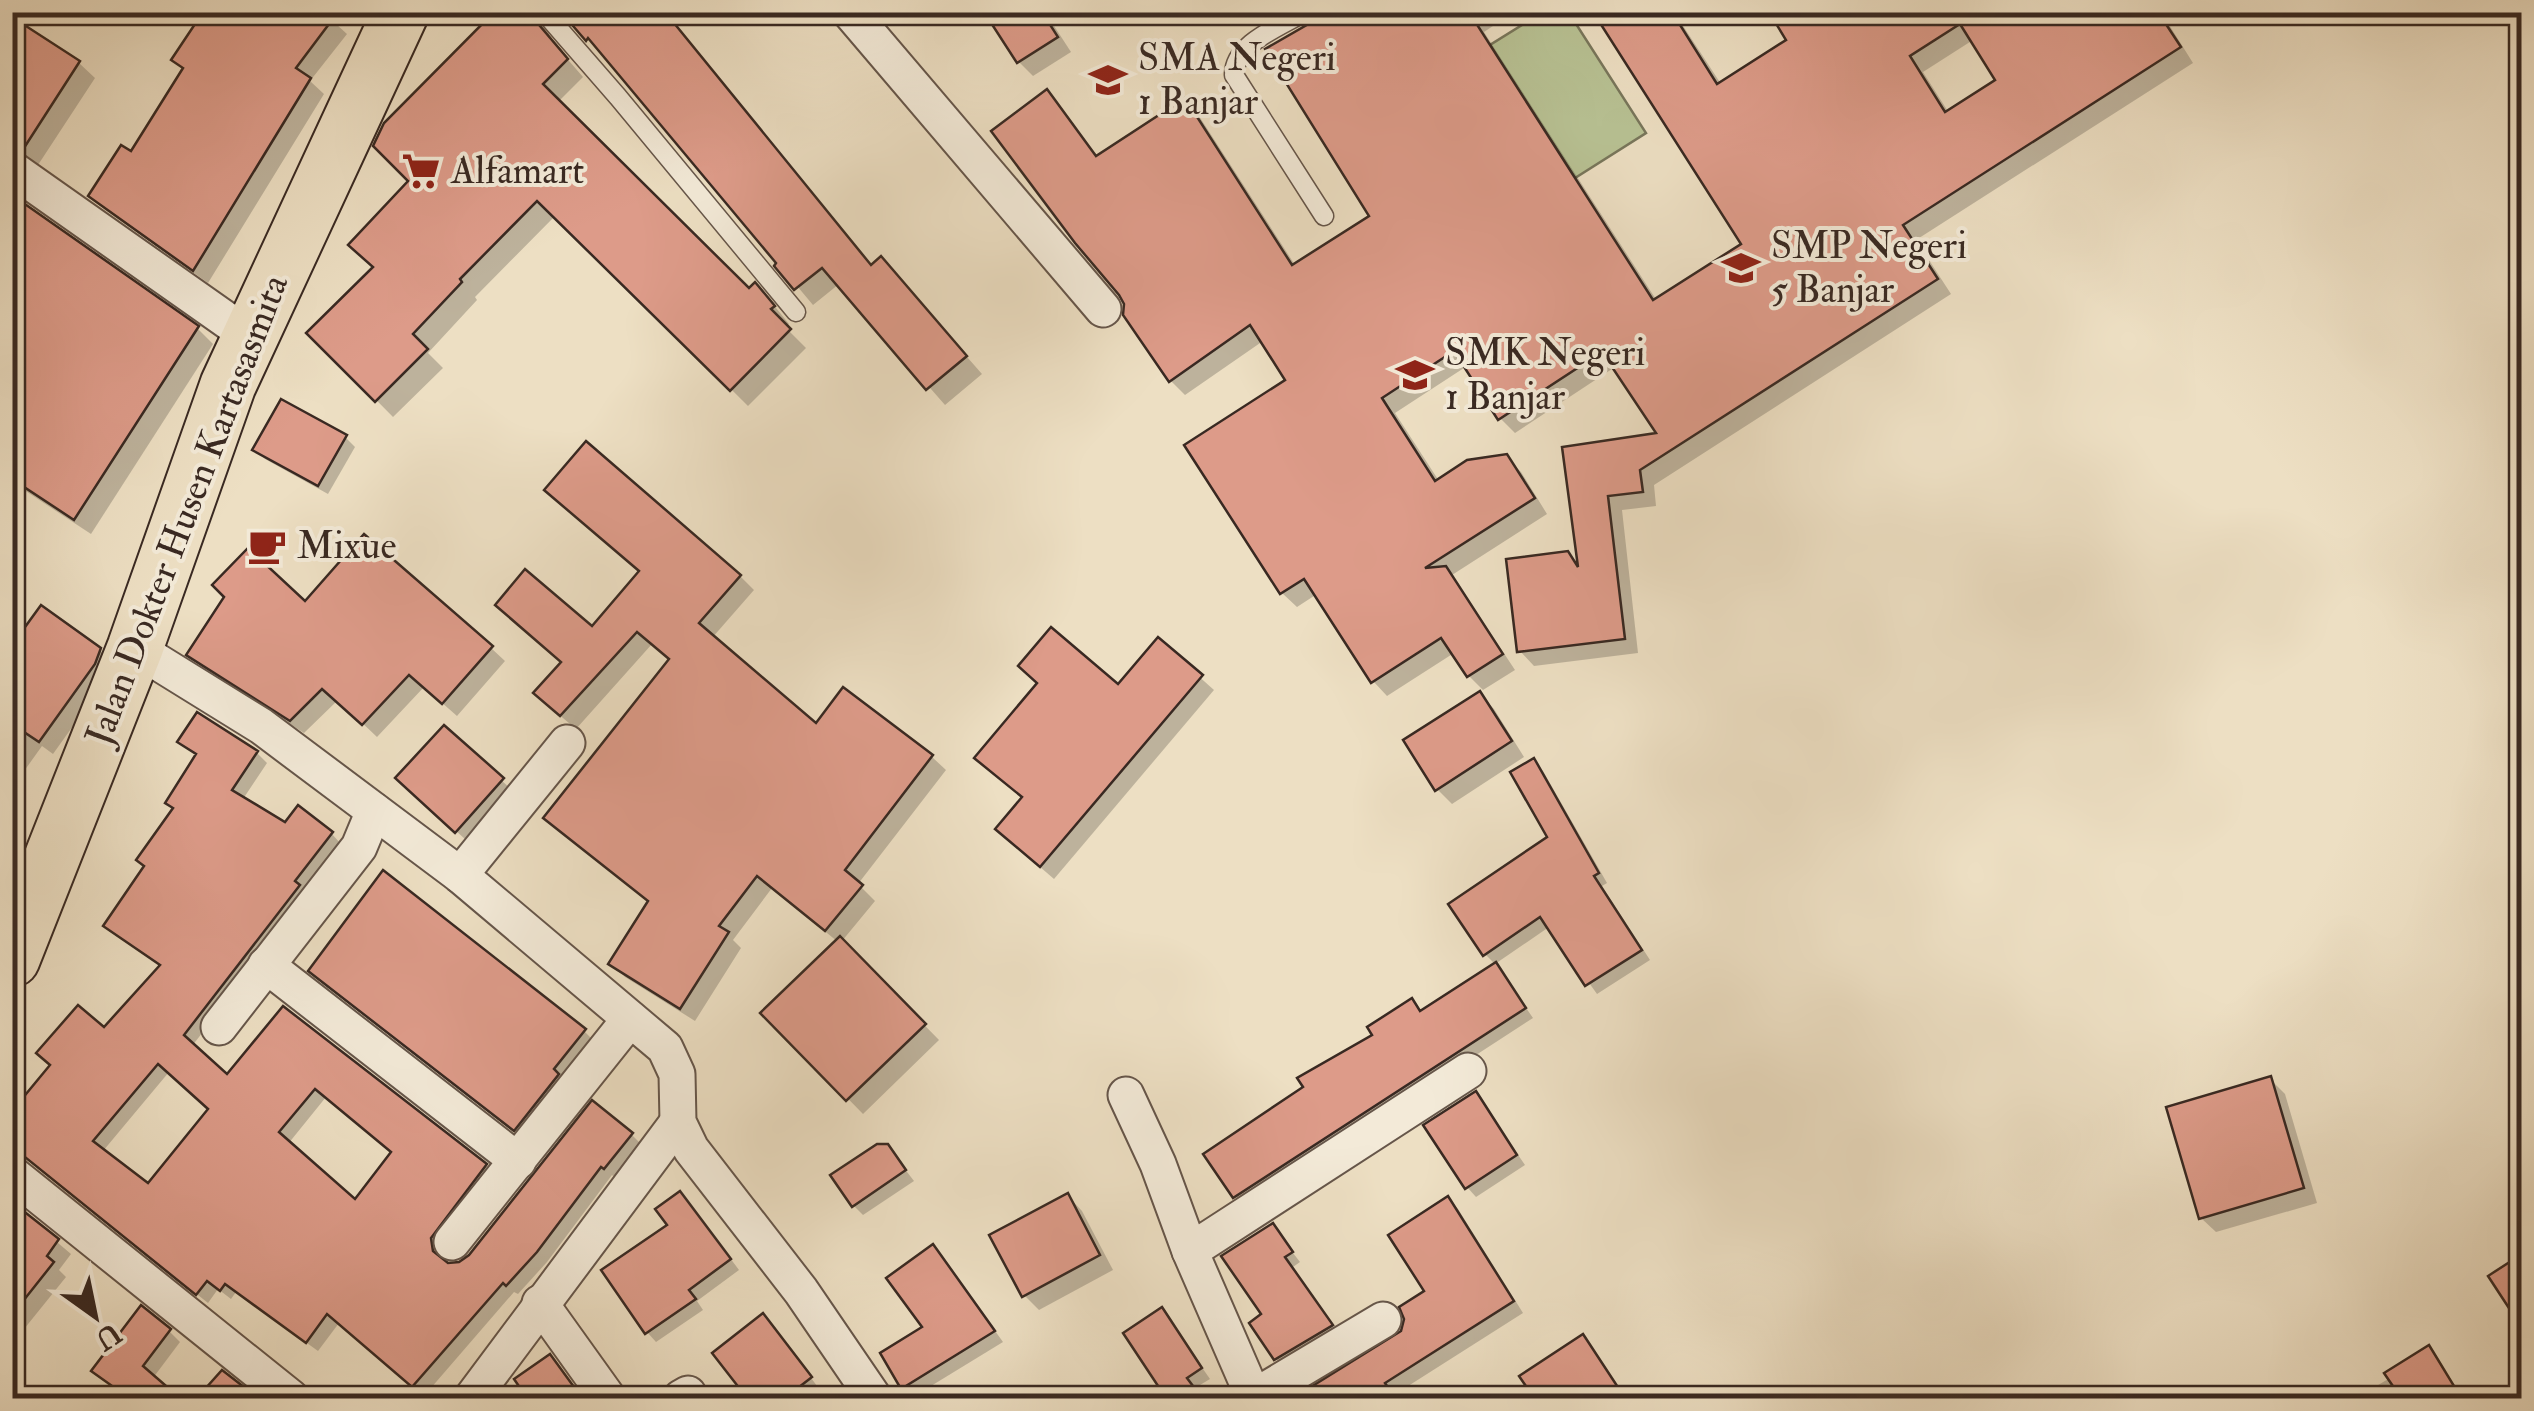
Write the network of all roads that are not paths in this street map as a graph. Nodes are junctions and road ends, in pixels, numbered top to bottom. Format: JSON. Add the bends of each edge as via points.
{"nodes":[{"id":1,"x":401,"y":12,"type":"edge"},
{"id":2,"x":544,"y":12,"type":"edge"},
{"id":3,"x":850,"y":12,"type":"edge"},
{"id":4,"x":1304,"y":12,"type":"edge"},
{"id":5,"x":12,"y":168,"type":"edge"},
{"id":6,"x":1324,"y":216,"type":"dead end"},
{"id":7,"x":1103,"y":310,"type":"dead end"},
{"id":8,"x":796,"y":312,"type":"dead end"},
{"id":9,"x":248,"y":336,"type":"junction"},
{"id":10,"x":134,"y":648,"type":"junction"},
{"id":11,"x":567,"y":743,"type":"dead end"},
{"id":12,"x":374,"y":811,"type":"junction"},
{"id":13,"x":460,"y":875,"type":"junction"},
{"id":14,"x":16,"y":942,"type":"edge"},
{"id":15,"x":266,"y":965,"type":"junction"},
{"id":16,"x":630,"y":1019,"type":"junction"},
{"id":17,"x":220,"y":1027,"type":"dead end"},
{"id":18,"x":1468,"y":1071,"type":"dead end"},
{"id":19,"x":1126,"y":1095,"type":"dead end"},
{"id":20,"x":678,"y":1122,"type":"junction"},
{"id":21,"x":518,"y":1160,"type":"junction"},
{"id":22,"x":12,"y":1174,"type":"edge"},
{"id":23,"x":452,"y":1242,"type":"dead end"},
{"id":24,"x":1190,"y":1250,"type":"junction"},
{"id":25,"x":540,"y":1303,"type":"junction"},
{"id":26,"x":1384,"y":1320,"type":"dead end"},
{"id":27,"x":291,"y":1398,"type":"edge"},
{"id":28,"x":472,"y":1398,"type":"edge"},
{"id":29,"x":608,"y":1398,"type":"edge"},
{"id":30,"x":874,"y":1398,"type":"edge"},
{"id":31,"x":1254,"y":1398,"type":"edge"}],
"edges":[{"from":1,"to":9,"type":"main road","name":"Jalan Dokter Husen Kartasasmita"},
{"from":2,"to":8,"type":"lane"},
{"from":3,"to":7,"type":"street"},
{"from":4,"to":6,"type":"lane","via":[[1244,50],[1234,75]]},
{"from":5,"to":9,"type":"street"},
{"from":9,"to":10,"type":"main road","name":"Jalan Dokter Husen Kartasasmita"},
{"from":10,"to":12,"type":"street","via":[[261,726]]},
{"from":10,"to":14,"type":"main road","name":"Jalan Dokter Husen Kartasasmita"},
{"from":11,"to":13,"type":"street"},
{"from":12,"to":13,"type":"street"},
{"from":12,"to":15,"type":"street","via":[[359,847]]},
{"from":13,"to":16,"type":"street"},
{"from":15,"to":17,"type":"street"},
{"from":15,"to":21,"type":"street"},
{"from":16,"to":20,"type":"street","via":[[665,1048],[677,1074]]},
{"from":16,"to":21,"type":"street"},
{"from":18,"to":24,"type":"street"},
{"from":19,"to":24,"type":"street"},
{"from":20,"to":25,"type":"street"},
{"from":20,"to":30,"type":"street","via":[[691,1149]]},
{"from":21,"to":23,"type":"street"},
{"from":22,"to":27,"type":"street"},
{"from":24,"to":31,"type":"street"},
{"from":25,"to":28,"type":"street"},
{"from":25,"to":29,"type":"street"},
{"from":26,"to":31,"type":"street"}]}
